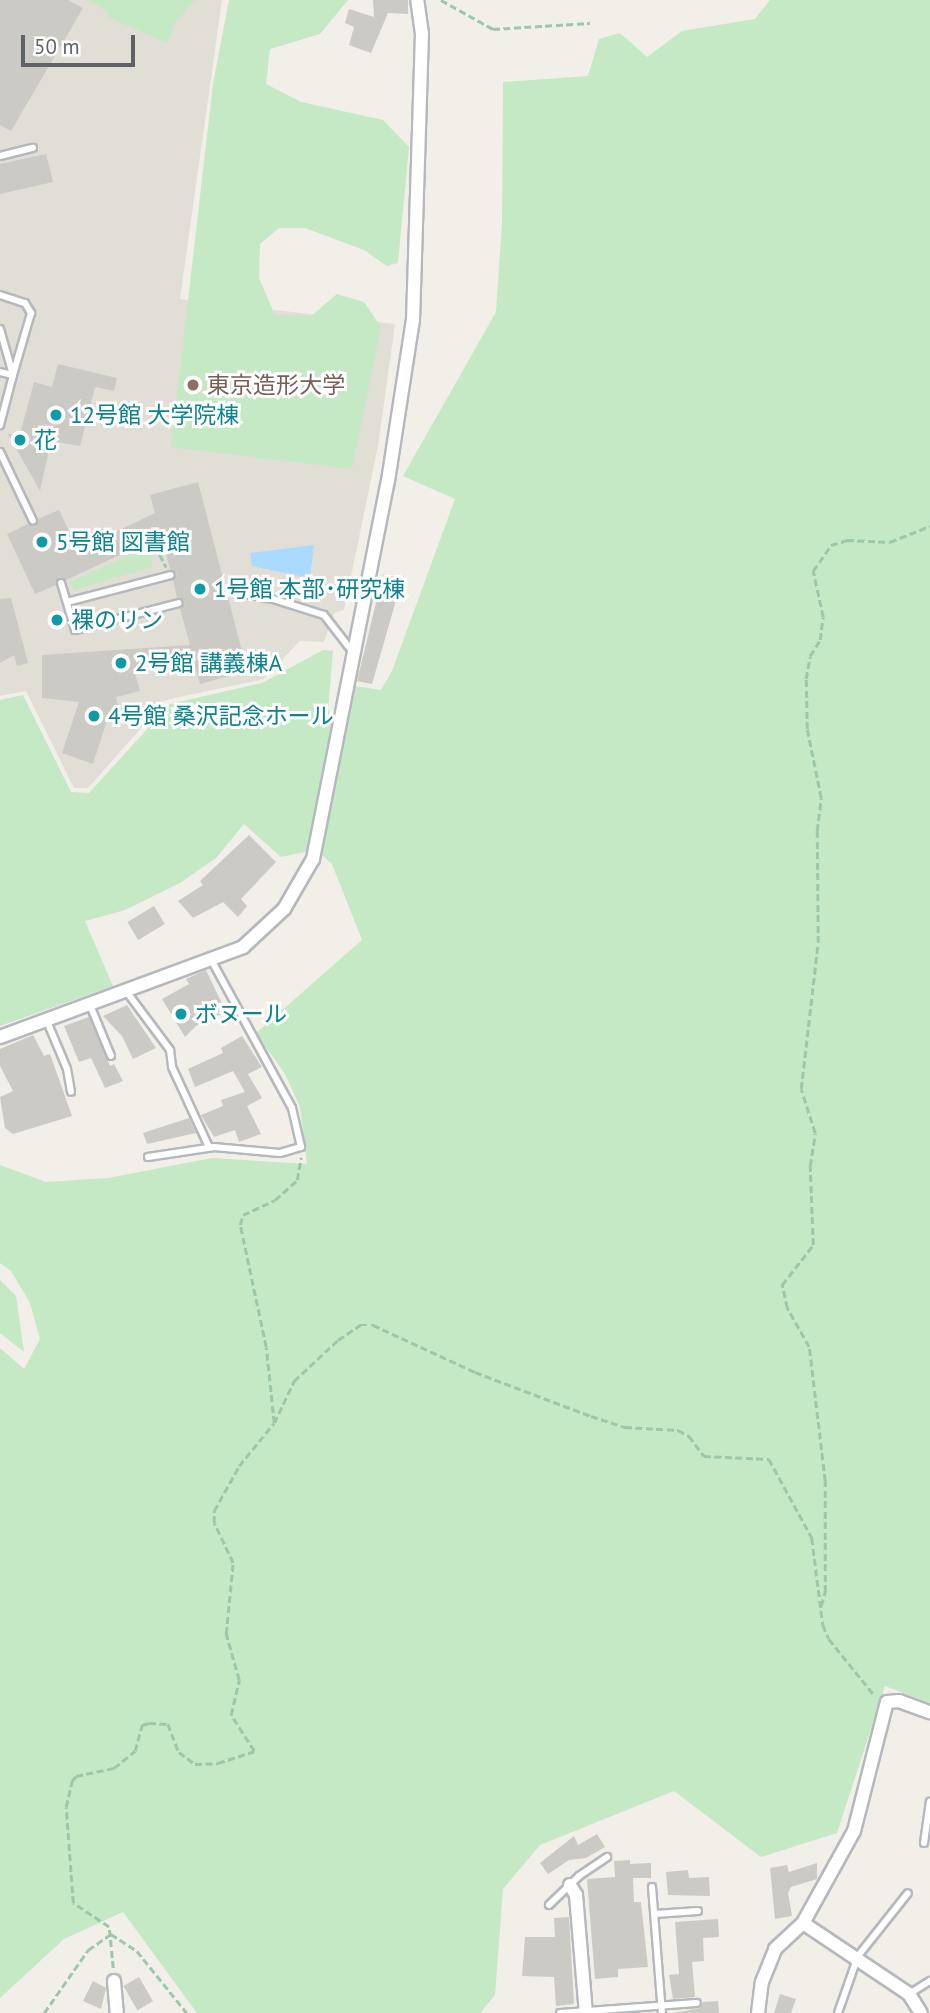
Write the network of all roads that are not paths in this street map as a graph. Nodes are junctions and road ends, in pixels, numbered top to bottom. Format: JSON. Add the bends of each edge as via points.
{"nodes":[{"id":1,"x":417,"y":0,"type":"edge"},
{"id":2,"x":33,"y":148,"type":"dead end"},
{"id":3,"x":0,"y":156,"type":"edge"},
{"id":4,"x":0,"y":295,"type":"edge"},
{"id":5,"x":0,"y":329,"type":"edge"},
{"id":6,"x":0,"y":372,"type":"edge"},
{"id":7,"x":13,"y":375,"type":"junction"},
{"id":8,"x":0,"y":425,"type":"edge"},
{"id":9,"x":0,"y":452,"type":"edge"},
{"id":10,"x":33,"y":521,"type":"dead end"},
{"id":11,"x":171,"y":575,"type":"dead end"},
{"id":12,"x":61,"y":583,"type":"dead end"},
{"id":13,"x":228,"y":591,"type":"dead end"},
{"id":14,"x":67,"y":602,"type":"junction"},
{"id":15,"x":179,"y":603,"type":"dead end"},
{"id":16,"x":354,"y":654,"type":"junction"},
{"id":17,"x":212,"y":961,"type":"junction"},
{"id":18,"x":126,"y":991,"type":"junction"},
{"id":19,"x":90,"y":1005,"type":"junction"},
{"id":20,"x":46,"y":1019,"type":"junction"},
{"id":21,"x":0,"y":1037,"type":"edge"},
{"id":22,"x":111,"y":1056,"type":"dead end"},
{"id":23,"x":71,"y":1092,"type":"dead end"},
{"id":24,"x":209,"y":1147,"type":"junction"},
{"id":25,"x":148,"y":1157,"type":"dead end"},
{"id":26,"x":930,"y":1712,"type":"edge"},
{"id":27,"x":930,"y":1801,"type":"edge"},
{"id":28,"x":924,"y":1843,"type":"dead end"},
{"id":29,"x":607,"y":1857,"type":"dead end"},
{"id":30,"x":569,"y":1885,"type":"junction"},
{"id":31,"x":652,"y":1886,"type":"dead end"},
{"id":32,"x":908,"y":1893,"type":"dead end"},
{"id":33,"x":550,"y":1905,"type":"dead end"},
{"id":34,"x":698,"y":1911,"type":"dead end"},
{"id":35,"x":655,"y":1914,"type":"junction"},
{"id":36,"x":803,"y":1923,"type":"junction"},
{"id":37,"x":858,"y":1956,"type":"junction"},
{"id":38,"x":930,"y":1981,"type":"edge"},
{"id":39,"x":114,"y":1982,"type":"road end"},
{"id":40,"x":909,"y":1994,"type":"junction"},
{"id":41,"x":697,"y":2003,"type":"dead end"},
{"id":42,"x":662,"y":2009,"type":"edge"},
{"id":43,"x":586,"y":2012,"type":"edge"},
{"id":44,"x":117,"y":2013,"type":"edge"},
{"id":45,"x":560,"y":2013,"type":"edge"},
{"id":46,"x":758,"y":2013,"type":"edge"},
{"id":47,"x":838,"y":2013,"type":"edge"},
{"id":48,"x":921,"y":2013,"type":"edge"}],
"edges":[{"from":1,"to":16,"type":"street","via":[[422,34],[413,320]]},
{"from":2,"to":3,"type":"lane"},
{"from":4,"to":7,"type":"lane","via":[[25,303],[31,313]]},
{"from":5,"to":7,"type":"lane"},
{"from":6,"to":7,"type":"lane"},
{"from":7,"to":8,"type":"lane"},
{"from":9,"to":10,"type":"lane"},
{"from":11,"to":14,"type":"lane"},
{"from":12,"to":14,"type":"lane"},
{"from":13,"to":16,"type":"lane","via":[[324,615]]},
{"from":14,"to":15,"type":"lane","via":[[75,630]]},
{"from":16,"to":17,"type":"street","via":[[313,859],[276,920],[243,947]]},
{"from":17,"to":18,"type":"street"},
{"from":17,"to":24,"type":"lane","via":[[292,1108],[301,1137],[299,1150]]},
{"from":18,"to":19,"type":"street"},
{"from":18,"to":24,"type":"lane","via":[[170,1050],[172,1067]]},
{"from":19,"to":20,"type":"street"},
{"from":19,"to":22,"type":"lane"},
{"from":20,"to":21,"type":"street"},
{"from":20,"to":23,"type":"lane","via":[[68,1069]]},
{"from":24,"to":25,"type":"lane"},
{"from":26,"to":36,"type":"street","via":[[899,1700],[887,1702],[854,1831]]},
{"from":27,"to":28,"type":"lane"},
{"from":29,"to":30,"type":"lane"},
{"from":30,"to":33,"type":"lane"},
{"from":30,"to":43,"type":"street","via":[[576,1895]]},
{"from":31,"to":35,"type":"lane"},
{"from":32,"to":37,"type":"lane"},
{"from":34,"to":35,"type":"lane"},
{"from":35,"to":42,"type":"lane"},
{"from":36,"to":37,"type":"street"},
{"from":36,"to":46,"type":"street","via":[[775,1949],[762,1982]]},
{"from":37,"to":40,"type":"street"},
{"from":37,"to":47,"type":"lane"},
{"from":38,"to":40,"type":"lane"},
{"from":39,"to":44,"type":"street"},
{"from":40,"to":48,"type":"street"},
{"from":41,"to":42,"type":"lane"},
{"from":42,"to":43,"type":"lane"},
{"from":43,"to":45,"type":"lane"}]}
